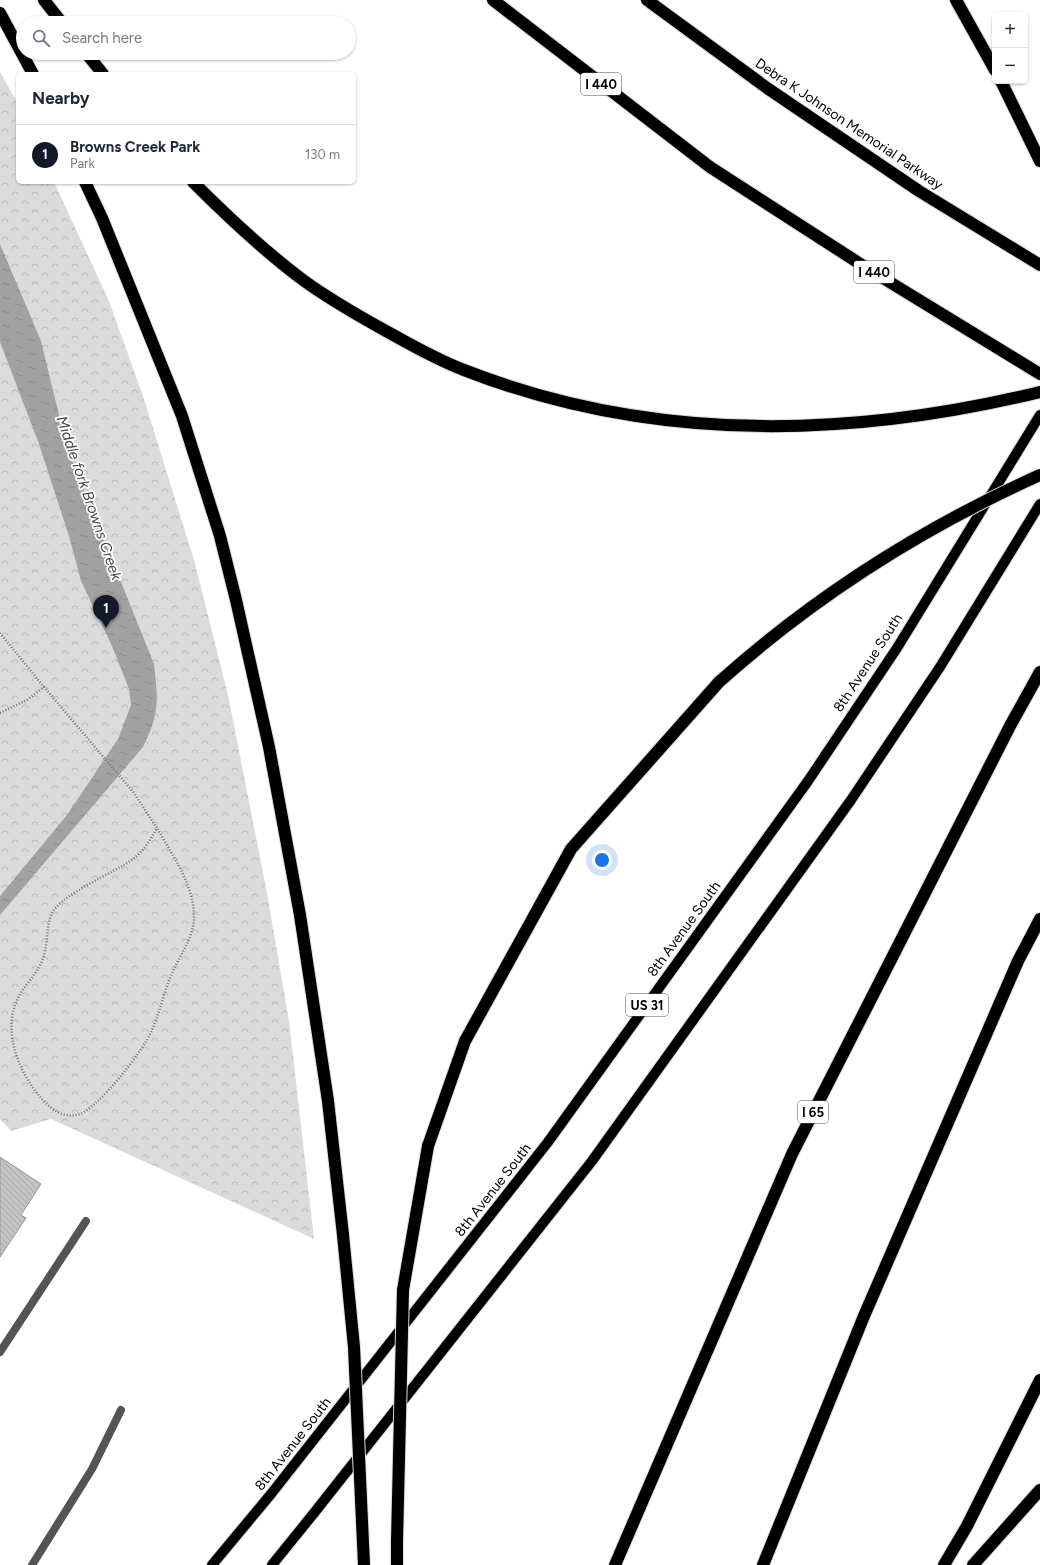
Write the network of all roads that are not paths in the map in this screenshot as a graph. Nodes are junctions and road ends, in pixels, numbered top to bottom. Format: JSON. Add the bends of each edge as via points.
{"nodes":[{"id":1,"x":44,"y":0,"type":"edge"},
{"id":2,"x":493,"y":0,"type":"edge"},
{"id":3,"x":646,"y":0,"type":"edge"},
{"id":4,"x":956,"y":0,"type":"edge"},
{"id":5,"x":0,"y":13,"type":"edge"},
{"id":6,"x":57,"y":16,"type":"edge"},
{"id":7,"x":16,"y":44,"type":"edge"},
{"id":8,"x":25,"y":60,"type":"edge"},
{"id":9,"x":92,"y":60,"type":"edge"},
{"id":10,"x":992,"y":65,"type":"edge"},
{"id":11,"x":31,"y":72,"type":"edge"},
{"id":12,"x":101,"y":72,"type":"edge"},
{"id":13,"x":1002,"y":84,"type":"edge"},
{"id":14,"x":1040,"y":161,"type":"edge"},
{"id":15,"x":86,"y":184,"type":"edge"},
{"id":16,"x":195,"y":184,"type":"edge"},
{"id":17,"x":1040,"y":265,"type":"edge"},
{"id":18,"x":1040,"y":374,"type":"edge"},
{"id":19,"x":1040,"y":392,"type":"edge"},
{"id":20,"x":1040,"y":415,"type":"edge"},
{"id":21,"x":1040,"y":475,"type":"edge"},
{"id":22,"x":1040,"y":504,"type":"edge"},
{"id":23,"x":1040,"y":672,"type":"edge"},
{"id":24,"x":1040,"y":919,"type":"edge"},
{"id":25,"x":86,"y":1221,"type":"dead end"},
{"id":26,"x":0,"y":1352,"type":"edge"},
{"id":27,"x":1040,"y":1380,"type":"edge"},
{"id":28,"x":121,"y":1410,"type":"dead end"},
{"id":29,"x":1040,"y":1490,"type":"edge"},
{"id":30,"x":274,"y":1563,"type":"edge"},
{"id":31,"x":32,"y":1565,"type":"edge"},
{"id":32,"x":212,"y":1565,"type":"edge"},
{"id":33,"x":364,"y":1565,"type":"edge"},
{"id":34,"x":397,"y":1565,"type":"edge"},
{"id":35,"x":615,"y":1565,"type":"edge"},
{"id":36,"x":763,"y":1565,"type":"edge"},
{"id":37,"x":944,"y":1565,"type":"edge"},
{"id":38,"x":973,"y":1565,"type":"edge"}],
"edges":[{"from":1,"to":6,"type":"highway"},
{"from":2,"to":18,"type":"highway","number":"I 440","via":[[710,167]]},
{"from":3,"to":17,"type":"highway","name":"Debra K Johnson Memorial Parkway","via":[[767,88],[919,190]]},
{"from":4,"to":10,"type":"highway"},
{"from":5,"to":7,"type":"highway"},
{"from":8,"to":11,"type":"highway"},
{"from":9,"to":12,"type":"highway"},
{"from":13,"to":14,"type":"highway"},
{"from":15,"to":33,"type":"highway","bridge":true,"via":[[182,416],[220,536],[269,747],[300,914],[328,1101],[354,1347]]},
{"from":16,"to":19,"type":"highway","via":[[266,251],[344,308],[462,369],[522,391],[595,410],[654,420],[721,426],[793,427],[876,422]]},
{"from":20,"to":32,"type":"main road","name":"8th Avenue South","number":"US 31","via":[[897,648],[808,781],[553,1136],[276,1488]]},
{"from":21,"to":34,"type":"highway","bridge":true,"via":[[947,520],[858,573],[774,634],[719,682],[571,849],[465,1041],[428,1146],[403,1290]]},
{"from":22,"to":30,"type":"main road","via":[[940,667],[851,800],[592,1161]]},
{"from":23,"to":35,"type":"highway","number":"I 65","via":[[792,1154]]},
{"from":24,"to":36,"type":"highway","via":[[1018,961],[867,1309]]},
{"from":25,"to":26,"type":"street"},
{"from":27,"to":37,"type":"highway"},
{"from":28,"to":31,"type":"street","via":[[92,1469]]},
{"from":29,"to":38,"type":"highway"}]}
